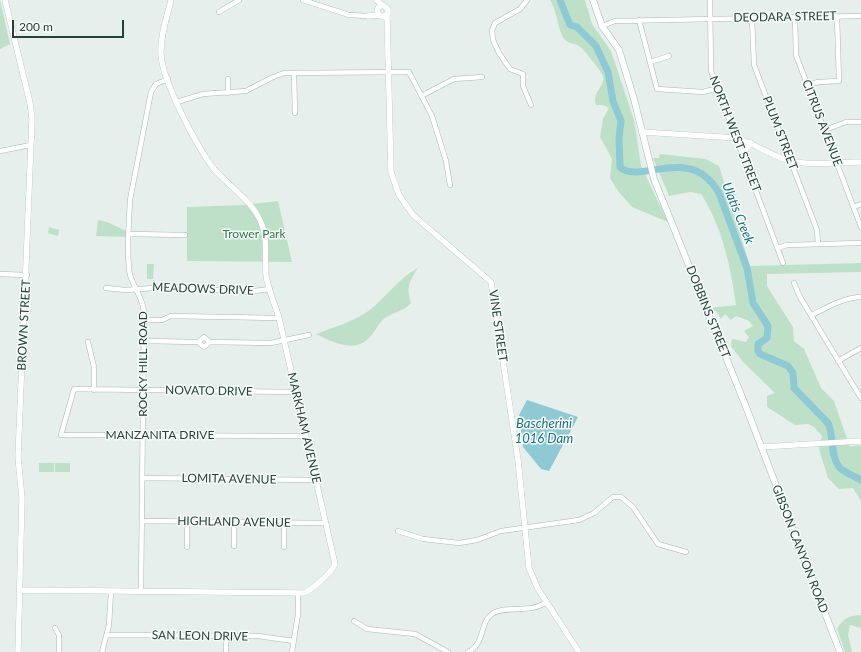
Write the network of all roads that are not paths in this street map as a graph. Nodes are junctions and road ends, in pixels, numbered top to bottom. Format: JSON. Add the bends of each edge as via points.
{"nodes":[{"id":1,"x":4,"y":0,"type":"edge"},
{"id":2,"x":171,"y":0,"type":"edge"},
{"id":3,"x":240,"y":0,"type":"edge"},
{"id":4,"x":303,"y":0,"type":"edge"},
{"id":5,"x":374,"y":0,"type":"edge"},
{"id":6,"x":527,"y":0,"type":"edge"},
{"id":7,"x":593,"y":0,"type":"edge"},
{"id":8,"x":710,"y":0,"type":"edge"},
{"id":9,"x":382,"y":8,"type":"edge"},
{"id":10,"x":219,"y":12,"type":"dead end"},
{"id":11,"x":368,"y":16,"type":"joint"},
{"id":12,"x":837,"y":16,"type":"junction"},
{"id":13,"x":861,"y":16,"type":"edge"},
{"id":14,"x":795,"y":17,"type":"junction"},
{"id":15,"x":710,"y":19,"type":"junction"},
{"id":16,"x":752,"y":19,"type":"junction"},
{"id":17,"x":639,"y":20,"type":"junction"},
{"id":18,"x":602,"y":26,"type":"junction"},
{"id":19,"x":669,"y":56,"type":"dead end"},
{"id":20,"x":650,"y":62,"type":"junction"},
{"id":21,"x":389,"y":71,"type":"junction"},
{"id":22,"x":294,"y":73,"type":"junction"},
{"id":23,"x":482,"y":77,"type":"dead end"},
{"id":24,"x":168,"y":79,"type":"junction"},
{"id":25,"x":228,"y":79,"type":"dead end"},
{"id":26,"x":808,"y":85,"type":"junction"},
{"id":27,"x":718,"y":88,"type":"junction"},
{"id":28,"x":228,"y":93,"type":"junction"},
{"id":29,"x":423,"y":95,"type":"junction"},
{"id":30,"x":177,"y":102,"type":"junction"},
{"id":31,"x":531,"y":105,"type":"dead end"},
{"id":32,"x":295,"y":113,"type":"dead end"},
{"id":33,"x":861,"y":122,"type":"edge"},
{"id":34,"x":825,"y":130,"type":"junction"},
{"id":35,"x":642,"y":132,"type":"junction"},
{"id":36,"x":737,"y":138,"type":"junction"},
{"id":37,"x":751,"y":143,"type":"junction"},
{"id":38,"x":31,"y":146,"type":"junction"},
{"id":39,"x":0,"y":150,"type":"edge"},
{"id":40,"x":745,"y":161,"type":"junction"},
{"id":41,"x":790,"y":161,"type":"junction"},
{"id":42,"x":836,"y":162,"type":"junction"},
{"id":43,"x":861,"y":162,"type":"edge"},
{"id":44,"x":450,"y":185,"type":"dead end"},
{"id":45,"x":861,"y":204,"type":"edge"},
{"id":46,"x":854,"y":206,"type":"junction"},
{"id":47,"x":861,"y":227,"type":"edge"},
{"id":48,"x":130,"y":234,"type":"junction"},
{"id":49,"x":185,"y":235,"type":"dead end"},
{"id":50,"x":861,"y":243,"type":"edge"},
{"id":51,"x":818,"y":244,"type":"junction"},
{"id":52,"x":778,"y":248,"type":"junction"},
{"id":53,"x":783,"y":263,"type":"dead end"},
{"id":54,"x":0,"y":274,"type":"edge"},
{"id":55,"x":26,"y":275,"type":"junction"},
{"id":56,"x":794,"y":283,"type":"dead end"},
{"id":57,"x":106,"y":288,"type":"dead end"},
{"id":58,"x":137,"y":288,"type":"junction"},
{"id":59,"x":270,"y":289,"type":"junction"},
{"id":60,"x":861,"y":297,"type":"edge"},
{"id":61,"x":812,"y":316,"type":"junction"},
{"id":62,"x":279,"y":318,"type":"junction"},
{"id":63,"x":144,"y":320,"type":"junction"},
{"id":64,"x":308,"y":335,"type":"dead end"},
{"id":65,"x":284,"y":340,"type":"junction"},
{"id":66,"x":144,"y":341,"type":"junction"},
{"id":67,"x":88,"y":342,"type":"dead end"},
{"id":68,"x":198,"y":342,"type":"junction"},
{"id":69,"x":210,"y":342,"type":"junction"},
{"id":70,"x":861,"y":348,"type":"edge"},
{"id":71,"x":838,"y":361,"type":"junction"},
{"id":72,"x":74,"y":389,"type":"joint"},
{"id":73,"x":94,"y":390,"type":"junction"},
{"id":74,"x":143,"y":390,"type":"junction"},
{"id":75,"x":296,"y":392,"type":"junction"},
{"id":76,"x":861,"y":398,"type":"edge"},
{"id":77,"x":143,"y":435,"type":"junction"},
{"id":78,"x":306,"y":436,"type":"junction"},
{"id":79,"x":861,"y":441,"type":"edge"},
{"id":80,"x":761,"y":447,"type":"junction"},
{"id":81,"x":142,"y":478,"type":"junction"},
{"id":82,"x":316,"y":480,"type":"junction"},
{"id":83,"x":142,"y":521,"type":"junction"},
{"id":84,"x":187,"y":521,"type":"junction"},
{"id":85,"x":234,"y":522,"type":"junction"},
{"id":86,"x":284,"y":522,"type":"junction"},
{"id":87,"x":326,"y":523,"type":"junction"},
{"id":88,"x":525,"y":527,"type":"junction"},
{"id":89,"x":398,"y":531,"type":"dead end"},
{"id":90,"x":234,"y":546,"type":"dead end"},
{"id":91,"x":187,"y":547,"type":"dead end"},
{"id":92,"x":284,"y":547,"type":"dead end"},
{"id":93,"x":686,"y":552,"type":"dead end"},
{"id":94,"x":21,"y":590,"type":"junction"},
{"id":95,"x":111,"y":591,"type":"junction"},
{"id":96,"x":141,"y":591,"type":"junction"},
{"id":97,"x":298,"y":593,"type":"junction"},
{"id":98,"x":546,"y":602,"type":"junction"},
{"id":99,"x":354,"y":621,"type":"dead end"},
{"id":100,"x":55,"y":628,"type":"dead end"},
{"id":101,"x":106,"y":634,"type":"junction"},
{"id":102,"x":226,"y":636,"type":"junction"},
{"id":103,"x":294,"y":641,"type":"junction"},
{"id":104,"x":18,"y":652,"type":"edge"},
{"id":105,"x":59,"y":652,"type":"edge"},
{"id":106,"x":102,"y":652,"type":"edge"},
{"id":107,"x":226,"y":652,"type":"edge"},
{"id":108,"x":292,"y":652,"type":"edge"},
{"id":109,"x":448,"y":652,"type":"edge"},
{"id":110,"x":468,"y":652,"type":"edge"},
{"id":111,"x":579,"y":652,"type":"edge"},
{"id":112,"x":840,"y":652,"type":"edge"}],
"edges":[{"from":1,"to":38,"type":"street","name":"BROWN STREET","via":[[32,109]]},
{"from":2,"to":24,"type":"street","name":"MARKHAM AVENUE","via":[[161,46],[162,61]]},
{"from":3,"to":10,"type":"street"},
{"from":4,"to":11,"type":"street","via":[[349,15]]},
{"from":5,"to":9,"type":"street","name":"VINE STREET"},
{"from":6,"to":31,"type":"street","via":[[520,8],[495,22],[492,35],[507,66],[523,74],[523,86]]},
{"from":7,"to":18,"type":"main road"},
{"from":8,"to":15,"type":"street","name":"NORTH WEST STREET"},
{"from":9,"to":11,"type":"street"},
{"from":9,"to":21,"type":"street","name":"VINE STREET","via":[[387,27]]},
{"from":12,"to":13,"type":"street","name":"DEODARA STREET"},
{"from":12,"to":14,"type":"street","name":"DEODARA STREET"},
{"from":12,"to":26,"type":"street","via":[[839,81]]},
{"from":14,"to":16,"type":"street","name":"DEODARA STREET"},
{"from":14,"to":26,"type":"street","name":"CITRUS AVENUE","via":[[796,55]]},
{"from":15,"to":16,"type":"street","name":"DEODARA STREET"},
{"from":15,"to":17,"type":"street","name":"DEODARA STREET"},
{"from":15,"to":27,"type":"street","name":"NORTH WEST STREET","via":[[711,71]]},
{"from":16,"to":41,"type":"street","name":"PLUM STREET","via":[[754,65]]},
{"from":17,"to":18,"type":"street","name":"DEODARA STREET","via":[[614,21]]},
{"from":17,"to":20,"type":"street"},
{"from":18,"to":35,"type":"main road","via":[[619,50]]},
{"from":19,"to":20,"type":"street"},
{"from":20,"to":27,"type":"street","via":[[657,89],[703,92]]},
{"from":21,"to":22,"type":"street"},
{"from":21,"to":29,"type":"street","via":[[409,72]]},
{"from":21,"to":88,"type":"street","name":"VINE STREET","via":[[391,167],[400,198],[418,220],[491,282],[518,460]]},
{"from":22,"to":28,"type":"street","via":[[278,75],[246,91]]},
{"from":22,"to":32,"type":"street"},
{"from":23,"to":29,"type":"street","via":[[454,79]]},
{"from":24,"to":30,"type":"street","name":"MARKHAM AVENUE"},
{"from":24,"to":48,"type":"street","name":"ROCKY HILL ROAD","via":[[156,84],[152,92],[130,200]]},
{"from":25,"to":28,"type":"street"},
{"from":26,"to":34,"type":"street","name":"CITRUS AVENUE"},
{"from":27,"to":36,"type":"street","name":"NORTH WEST STREET"},
{"from":28,"to":30,"type":"street","via":[[203,94]]},
{"from":29,"to":44,"type":"street","via":[[440,140]]},
{"from":30,"to":59,"type":"street","name":"MARKHAM AVENUE","via":[[207,159],[260,219],[266,239],[266,268]]},
{"from":33,"to":34,"type":"street","via":[[846,122]]},
{"from":34,"to":42,"type":"street","name":"CITRUS AVENUE"},
{"from":35,"to":36,"type":"street"},
{"from":35,"to":80,"type":"main road","name":"DOBBINS STREET","via":[[648,163]]},
{"from":36,"to":37,"type":"street"},
{"from":36,"to":40,"type":"street","name":"NORTH WEST STREET"},
{"from":37,"to":40,"type":"street","via":[[745,149]]},
{"from":37,"to":41,"type":"street"},
{"from":38,"to":39,"type":"street"},
{"from":38,"to":55,"type":"street","name":"BROWN STREET"},
{"from":40,"to":52,"type":"street","name":"NORTH WEST STREET"},
{"from":41,"to":42,"type":"street"},
{"from":41,"to":51,"type":"street","name":"PLUM STREET","via":[[817,230]]},
{"from":42,"to":43,"type":"street"},
{"from":42,"to":46,"type":"street","name":"CITRUS AVENUE"},
{"from":45,"to":46,"type":"street"},
{"from":46,"to":47,"type":"street","name":"CITRUS AVENUE"},
{"from":48,"to":49,"type":"street"},
{"from":48,"to":58,"type":"street","name":"ROCKY HILL ROAD","via":[[129,266]]},
{"from":50,"to":51,"type":"street"},
{"from":51,"to":52,"type":"street","via":[[787,245]]},
{"from":52,"to":53,"type":"street","name":"NORTH WEST STREET"},
{"from":54,"to":55,"type":"street"},
{"from":55,"to":94,"type":"street","name":"BROWN STREET","via":[[18,457],[22,492]]},
{"from":56,"to":61,"type":"street"},
{"from":57,"to":58,"type":"street","name":"MEADOWS DRIVE"},
{"from":58,"to":59,"type":"street","name":"MEADOWS DRIVE","via":[[169,287],[246,292]]},
{"from":58,"to":63,"type":"street","name":"ROCKY HILL ROAD","via":[[143,302]]},
{"from":59,"to":62,"type":"street","name":"MARKHAM AVENUE"},
{"from":60,"to":61,"type":"street","via":[[836,302]]},
{"from":61,"to":71,"type":"street"},
{"from":62,"to":63,"type":"street","via":[[171,316],[162,320]]},
{"from":62,"to":65,"type":"street","name":"MARKHAM AVENUE"},
{"from":63,"to":66,"type":"street","name":"ROCKY HILL ROAD"},
{"from":64,"to":65,"type":"street"},
{"from":65,"to":69,"type":"street","via":[[271,343]]},
{"from":65,"to":75,"type":"street","name":"MARKHAM AVENUE"},
{"from":66,"to":68,"type":"street"},
{"from":66,"to":74,"type":"street","name":"ROCKY HILL ROAD"},
{"from":67,"to":73,"type":"street","via":[[94,363]]},
{"from":68,"to":69,"type":"street","via":[[204,337]]},
{"from":68,"to":69,"type":"street","via":[[204,347]]},
{"from":70,"to":71,"type":"street"},
{"from":71,"to":76,"type":"street"},
{"from":72,"to":73,"type":"street","name":"NOVATO DRIVE"},
{"from":72,"to":77,"type":"street","name":"MANZANITA DRIVE","via":[[61,435]]},
{"from":73,"to":74,"type":"street","name":"NOVATO DRIVE"},
{"from":74,"to":75,"type":"street","name":"NOVATO DRIVE"},
{"from":74,"to":77,"type":"street","name":"ROCKY HILL ROAD"},
{"from":75,"to":78,"type":"street","name":"MARKHAM AVENUE"},
{"from":77,"to":78,"type":"street","name":"MANZANITA DRIVE"},
{"from":77,"to":81,"type":"street","name":"ROCKY HILL ROAD"},
{"from":78,"to":82,"type":"street","name":"MARKHAM AVENUE"},
{"from":79,"to":80,"type":"street"},
{"from":80,"to":112,"type":"main road","name":"GIBSON CANYON ROAD"},
{"from":81,"to":82,"type":"street","name":"LOMITA AVENUE"},
{"from":81,"to":83,"type":"street","name":"ROCKY HILL ROAD"},
{"from":82,"to":87,"type":"street","name":"MARKHAM AVENUE"},
{"from":83,"to":84,"type":"street","name":"HIGHLAND AVENUE"},
{"from":83,"to":96,"type":"street","name":"ROCKY HILL ROAD"},
{"from":84,"to":85,"type":"street","name":"HIGHLAND AVENUE"},
{"from":84,"to":91,"type":"street"},
{"from":85,"to":86,"type":"street","name":"HIGHLAND AVENUE"},
{"from":85,"to":90,"type":"street"},
{"from":86,"to":87,"type":"street","name":"HIGHLAND AVENUE"},
{"from":86,"to":92,"type":"street"},
{"from":87,"to":97,"type":"street","name":"MARKHAM AVENUE","via":[[335,564],[310,589]]},
{"from":88,"to":89,"type":"street","via":[[501,531],[477,540],[450,544]]},
{"from":88,"to":93,"type":"street","via":[[579,520],[613,497],[621,497],[633,507],[658,544]]},
{"from":88,"to":98,"type":"street","name":"VINE STREET","via":[[529,568]]},
{"from":94,"to":95,"type":"street","name":"MARKHAM AVENUE"},
{"from":94,"to":104,"type":"street","name":"BROWN STREET"},
{"from":95,"to":96,"type":"street","name":"MARKHAM AVENUE"},
{"from":95,"to":101,"type":"street"},
{"from":96,"to":97,"type":"street","name":"MARKHAM AVENUE"},
{"from":97,"to":103,"type":"street"},
{"from":98,"to":110,"type":"street","via":[[533,608],[492,614],[486,621],[477,646]]},
{"from":98,"to":111,"type":"street","name":"VINE STREET"},
{"from":99,"to":109,"type":"street","via":[[366,629],[415,634]]},
{"from":100,"to":105,"type":"street","via":[[59,635]]},
{"from":101,"to":102,"type":"street","name":"SAN LEON DRIVE"},
{"from":101,"to":106,"type":"street"},
{"from":102,"to":103,"type":"street","name":"SAN LEON DRIVE","via":[[258,636]]},
{"from":102,"to":107,"type":"street"},
{"from":103,"to":108,"type":"street"}]}
